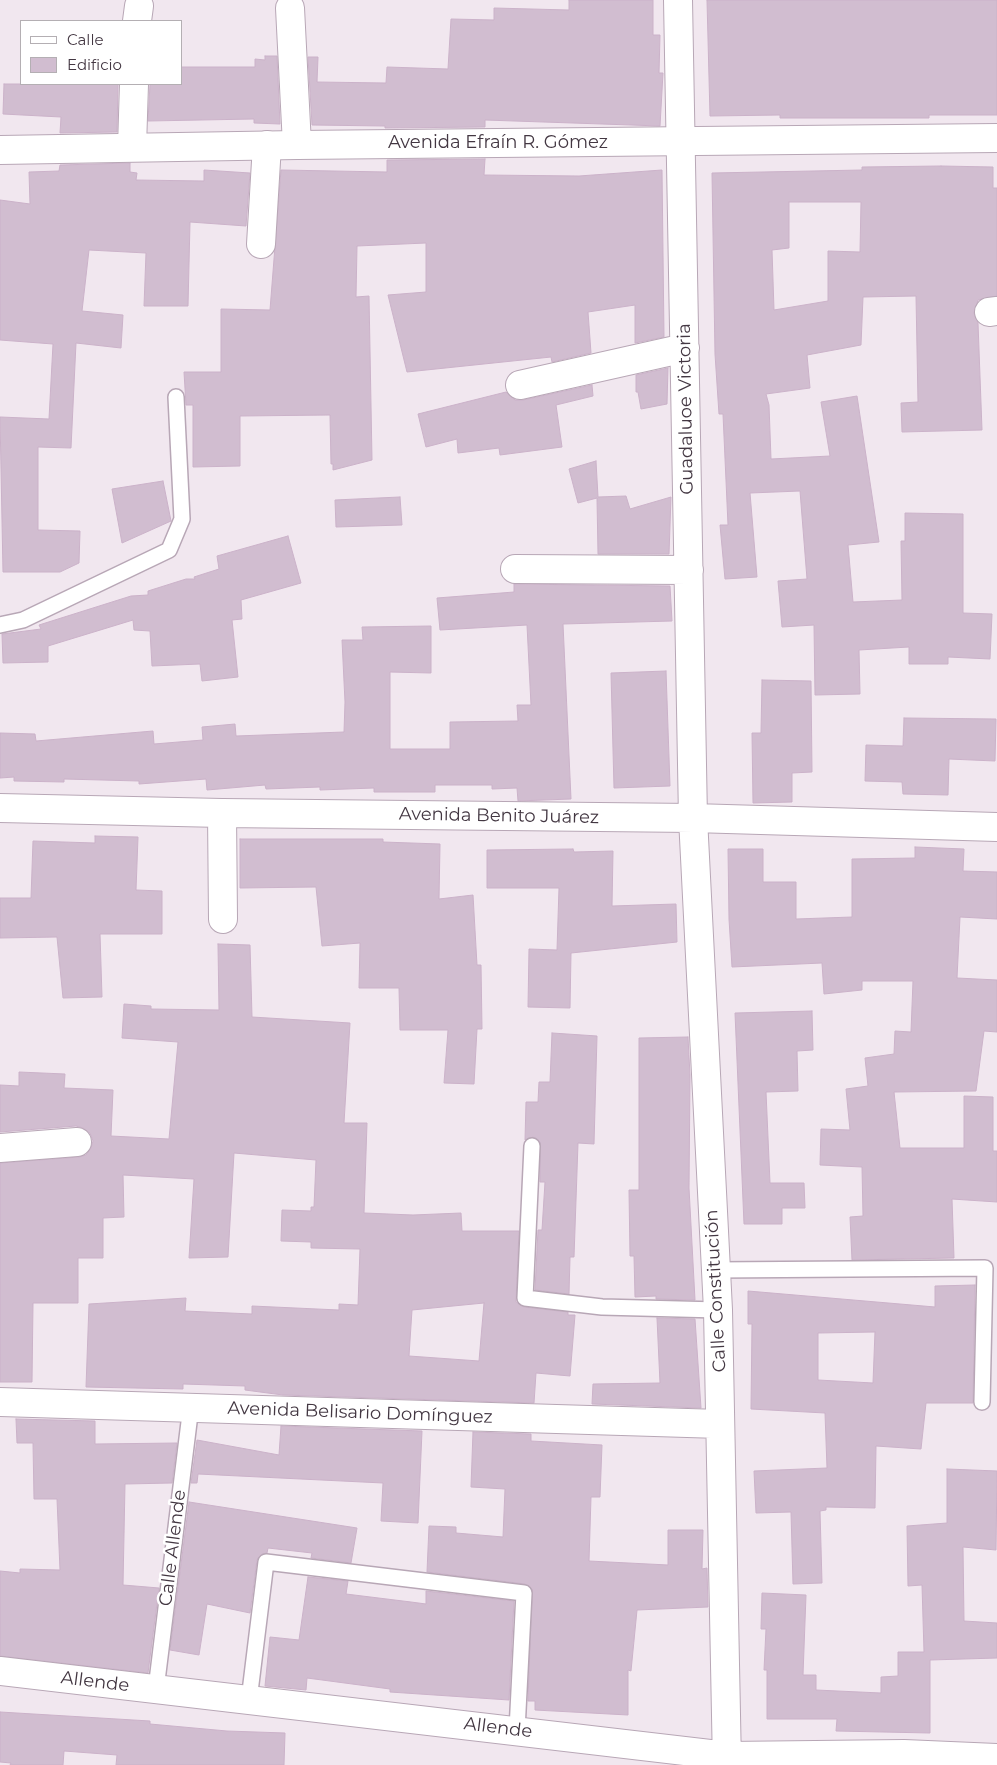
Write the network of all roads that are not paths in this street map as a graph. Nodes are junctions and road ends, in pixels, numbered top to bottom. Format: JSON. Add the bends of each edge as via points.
{"nodes":[{"id":1,"x":678,"y":0,"type":"edge"},
{"id":2,"x":290,"y":8,"type":"dead end"},
{"id":3,"x":134,"y":85,"type":"edge"},
{"id":4,"x":997,"y":138,"type":"edge"},
{"id":5,"x":681,"y":142,"type":"junction"},
{"id":6,"x":297,"y":144,"type":"junction"},
{"id":7,"x":267,"y":145,"type":"junction"},
{"id":8,"x":132,"y":147,"type":"junction"},
{"id":9,"x":0,"y":150,"type":"edge"},
{"id":10,"x":261,"y":244,"type":"dead end"},
{"id":11,"x":685,"y":348,"type":"junction"},
{"id":12,"x":520,"y":385,"type":"dead end"},
{"id":13,"x":176,"y":397,"type":"dead end"},
{"id":14,"x":515,"y":569,"type":"dead end"},
{"id":15,"x":689,"y":570,"type":"junction"},
{"id":16,"x":0,"y":625,"type":"edge"},
{"id":17,"x":0,"y":808,"type":"edge"},
{"id":18,"x":222,"y":813,"type":"junction"},
{"id":19,"x":693,"y":818,"type":"junction"},
{"id":20,"x":997,"y":827,"type":"edge"},
{"id":21,"x":223,"y":919,"type":"dead end"},
{"id":22,"x":77,"y":1142,"type":"dead end"},
{"id":23,"x":532,"y":1146,"type":"dead end"},
{"id":24,"x":0,"y":1148,"type":"edge"},
{"id":25,"x":716,"y":1270,"type":"junction"},
{"id":26,"x":718,"y":1310,"type":"junction"},
{"id":27,"x":0,"y":1402,"type":"edge"},
{"id":28,"x":982,"y":1402,"type":"dead end"},
{"id":29,"x":191,"y":1406,"type":"junction"},
{"id":30,"x":720,"y":1424,"type":"junction"},
{"id":31,"x":0,"y":1671,"type":"edge"},
{"id":32,"x":156,"y":1689,"type":"junction"},
{"id":33,"x":249,"y":1700,"type":"junction"},
{"id":34,"x":517,"y":1730,"type":"junction"},
{"id":35,"x":997,"y":1758,"type":"edge"},
{"id":36,"x":904,"y":1759,"type":"edge"},
{"id":37,"x":727,"y":1760,"type":"edge"}],
"edges":[{"from":1,"to":5,"type":"street","name":"Guadaluoe Victoria"},
{"from":2,"to":6,"type":"street"},
{"from":3,"to":8,"type":"street"},
{"from":4,"to":5,"type":"street","name":"Avenida Efraín R. Gómez"},
{"from":5,"to":6,"type":"street","name":"Avenida Efraín R. Gómez"},
{"from":5,"to":11,"type":"street","name":"Guadaluoe Victoria"},
{"from":6,"to":7,"type":"street","name":"Avenida Efraín R. Gómez"},
{"from":7,"to":8,"type":"street","name":"Avenida Efraín R. Gómez"},
{"from":7,"to":10,"type":"street"},
{"from":8,"to":9,"type":"street","name":"Avenida Efraín R. Gómez"},
{"from":11,"to":12,"type":"street"},
{"from":11,"to":15,"type":"street","name":"Guadaluoe Victoria"},
{"from":13,"to":16,"type":"lane","via":[[182,519],[169,550],[23,620]]},
{"from":14,"to":15,"type":"street"},
{"from":15,"to":19,"type":"street","name":"Guadaluoe Victoria"},
{"from":17,"to":18,"type":"street","name":"Avenida Benito Juárez"},
{"from":18,"to":19,"type":"street","name":"Avenida Benito Juárez"},
{"from":18,"to":21,"type":"street"},
{"from":19,"to":20,"type":"street","name":"Avenida Benito Juárez"},
{"from":19,"to":25,"type":"street","name":"Calle Constitución"},
{"from":22,"to":24,"type":"street"},
{"from":23,"to":26,"type":"lane","via":[[525,1298],[602,1307]]},
{"from":25,"to":26,"type":"street","name":"Calle Constitución"},
{"from":25,"to":28,"type":"lane","via":[[985,1268]]},
{"from":26,"to":30,"type":"street","name":"Calle Constitución"},
{"from":27,"to":29,"type":"street","name":"Avenida Belisario Domínguez"},
{"from":29,"to":30,"type":"street","name":"Avenida Belisario Domínguez","via":[[312,1413]]},
{"from":29,"to":32,"type":"lane","name":"Calle Allende"},
{"from":30,"to":37,"type":"street","name":"Calle Constitución"},
{"from":31,"to":32,"type":"street","name":"Allende"},
{"from":32,"to":33,"type":"street","name":"Allende"},
{"from":33,"to":34,"type":"street","name":"Allende"},
{"from":33,"to":34,"type":"lane","via":[[266,1562],[524,1593]]},
{"from":34,"to":37,"type":"street","name":"Allende"},
{"from":35,"to":36,"type":"street","name":"Allende"},
{"from":36,"to":37,"type":"street","name":"Allende"}]}
